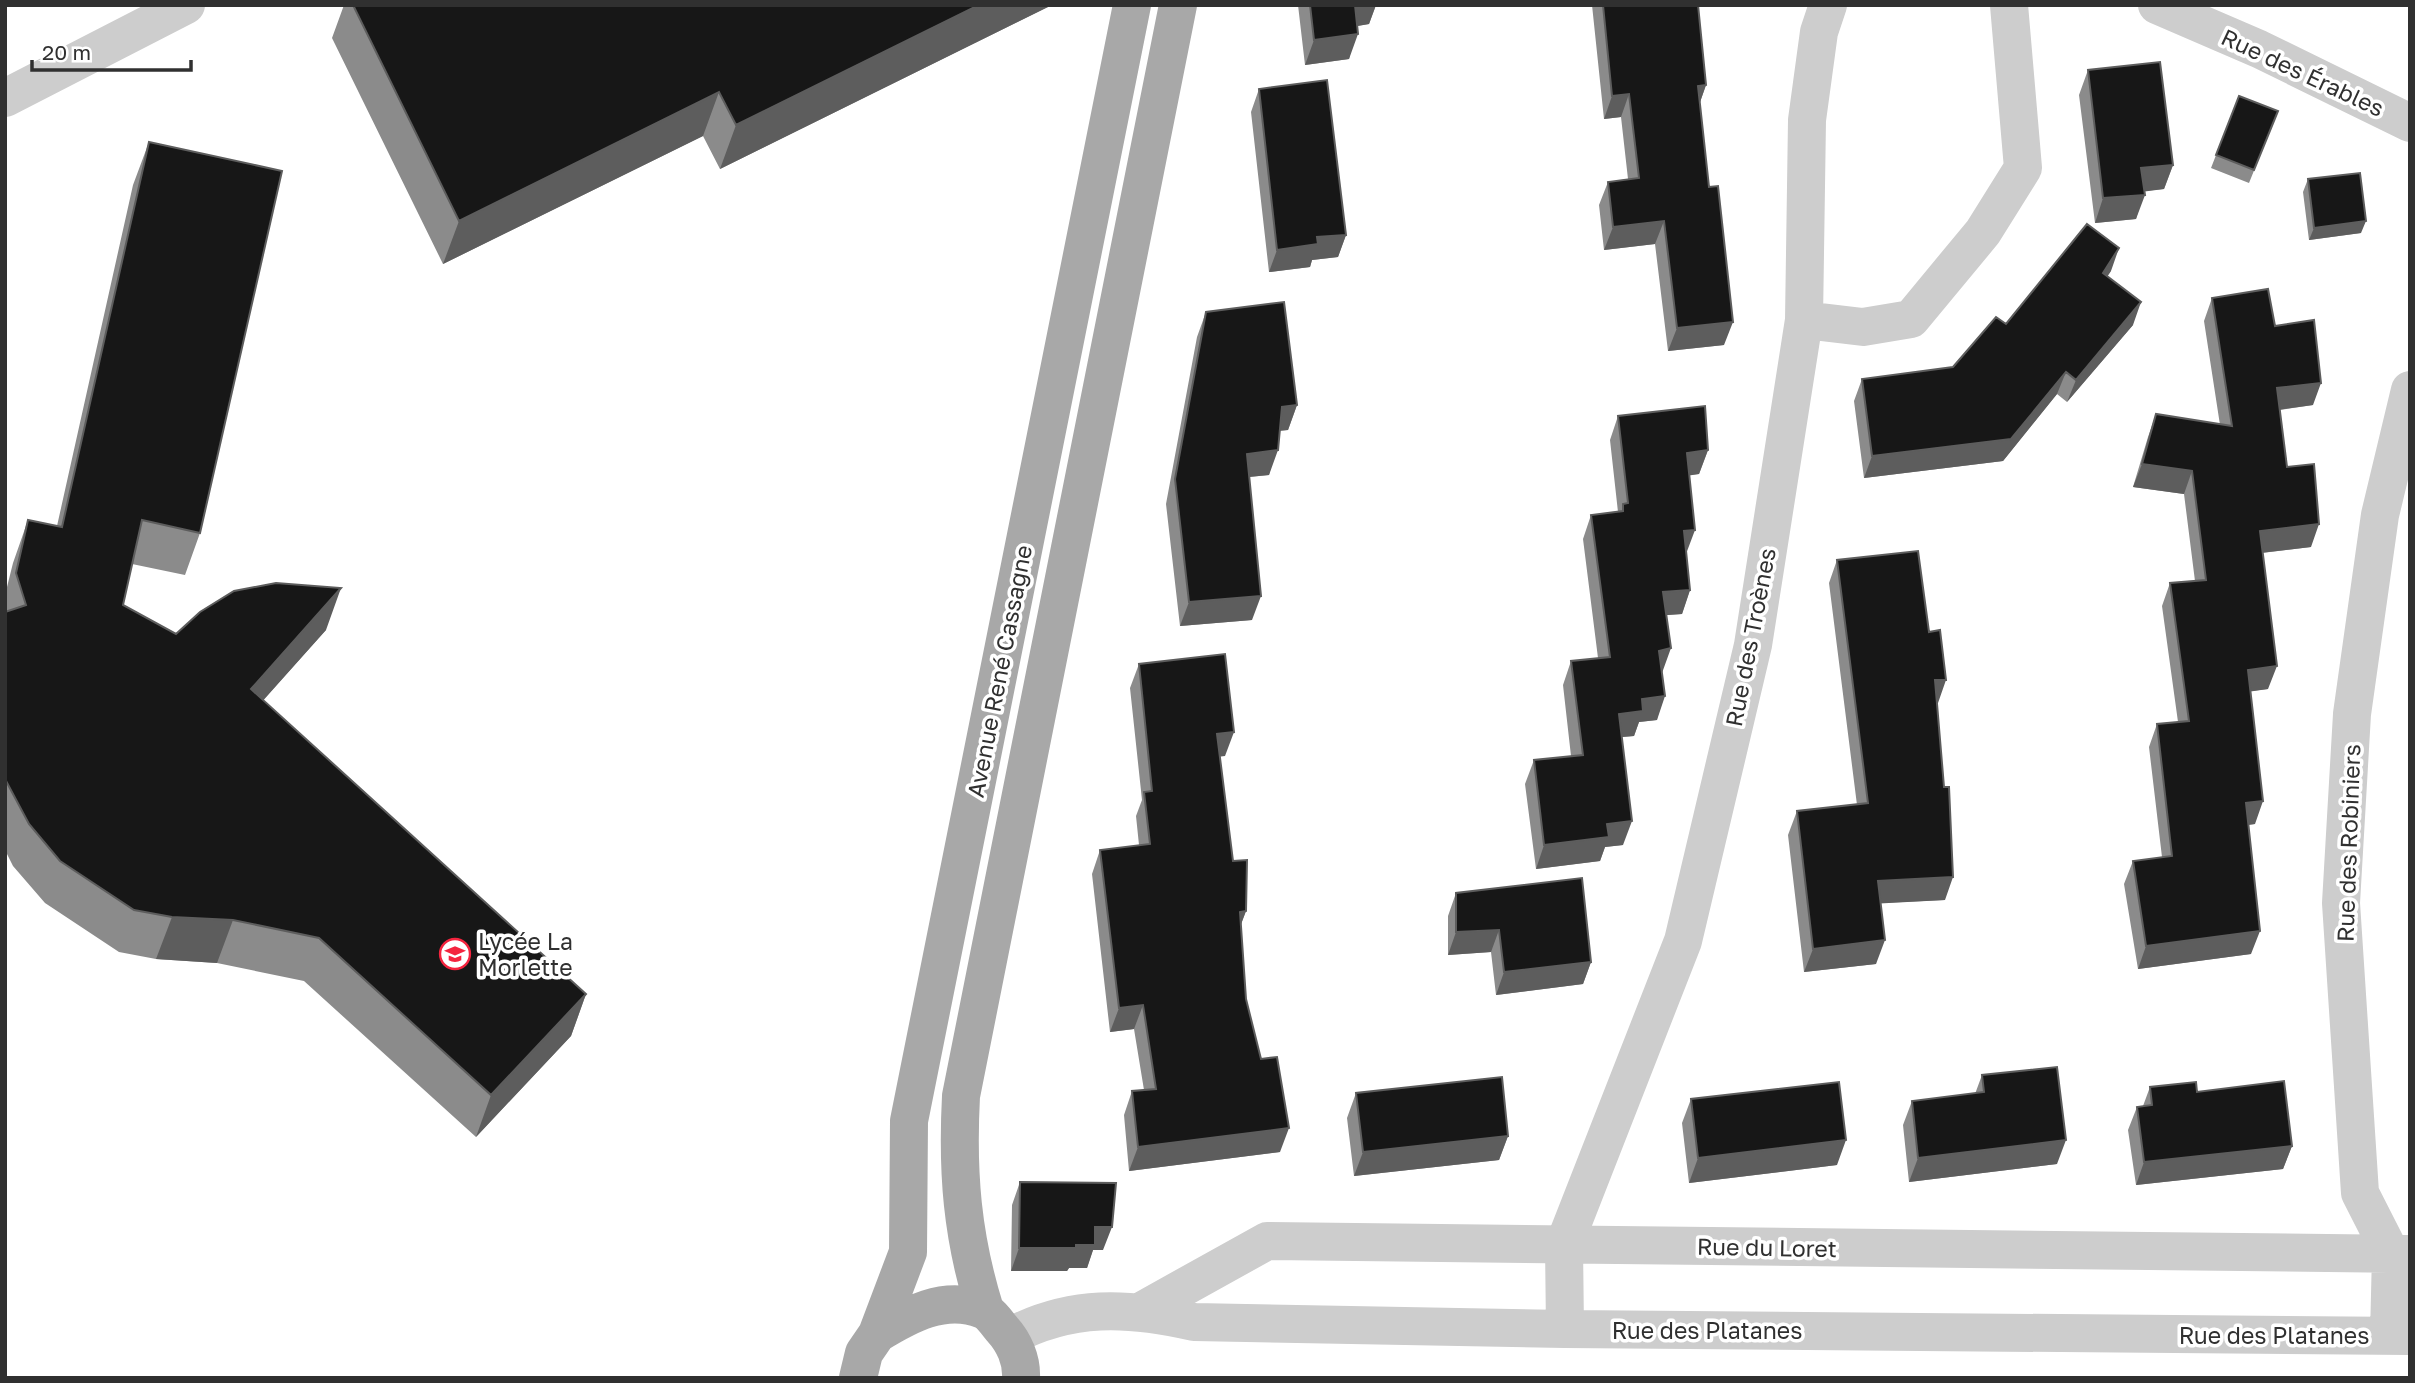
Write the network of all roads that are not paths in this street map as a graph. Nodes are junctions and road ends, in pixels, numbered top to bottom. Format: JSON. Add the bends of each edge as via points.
{"nodes":[{"id":1,"x":186,"y":5,"type":"edge"},
{"id":2,"x":1132,"y":5,"type":"edge"},
{"id":3,"x":1178,"y":5,"type":"edge"},
{"id":4,"x":1828,"y":5,"type":"edge"},
{"id":5,"x":2009,"y":5,"type":"edge"},
{"id":6,"x":2157,"y":5,"type":"edge"},
{"id":7,"x":5,"y":98,"type":"edge"},
{"id":8,"x":2410,"y":123,"type":"edge"},
{"id":9,"x":1804,"y":320,"type":"junction"},
{"id":10,"x":2410,"y":390,"type":"edge"},
{"id":11,"x":1564,"y":1245,"type":"junction"},
{"id":12,"x":2400,"y":1254,"type":"edge"},
{"id":13,"x":1143,"y":1310,"type":"junction"},
{"id":14,"x":997,"y":1324,"type":"junction"},
{"id":15,"x":1565,"y":1329,"type":"junction"},
{"id":16,"x":877,"y":1334,"type":"junction"},
{"id":17,"x":2399,"y":1336,"type":"edge"},
{"id":18,"x":858,"y":1378,"type":"edge"},
{"id":19,"x":1021,"y":1378,"type":"edge"}],
"edges":[{"from":1,"to":7,"type":"street"},
{"from":2,"to":16,"type":"main road","name":"Avenue René Cassagne","via":[[909,1121],[908,1252]]},
{"from":3,"to":14,"type":"main road","name":"Avenue René Cassagne","via":[[961,1096],[958,1170],[964,1229]]},
{"from":4,"to":9,"type":"street","name":"Rue des Troènes","via":[[1819,32],[1807,120]]},
{"from":5,"to":9,"type":"street","via":[[2023,168],[1983,232],[1911,319],[1863,327]]},
{"from":6,"to":8,"type":"street","name":"Rue des Érables"},
{"from":9,"to":11,"type":"street","name":"Rue des Troènes","via":[[1753,645],[1683,941]]},
{"from":10,"to":12,"type":"street","name":"Rue des Robiniers","via":[[2380,514],[2352,714],[2342,903],[2360,1193]]},
{"from":11,"to":12,"type":"street","name":"Rue du Loret"},
{"from":11,"to":13,"type":"street","name":"Rue du Loret","via":[[1267,1241]]},
{"from":11,"to":15,"type":"street"},
{"from":12,"to":17,"type":"street","name":"Rue des Robiniers"},
{"from":13,"to":14,"type":"street","name":"Rue des Platanes","via":[[1071,1314],[1033,1325]]},
{"from":13,"to":15,"type":"street","name":"Rue des Platanes","via":[[1194,1322]]},
{"from":14,"to":16,"type":"main road","via":[[949,1303],[910,1314]]},
{"from":14,"to":19,"type":"main road","name":"Avenue René Cassagne","via":[[1022,1366]]},
{"from":15,"to":17,"type":"street","name":"Rue des Platanes"},
{"from":16,"to":18,"type":"main road","name":"Avenue René Cassagne","via":[[863,1353]]}]}
